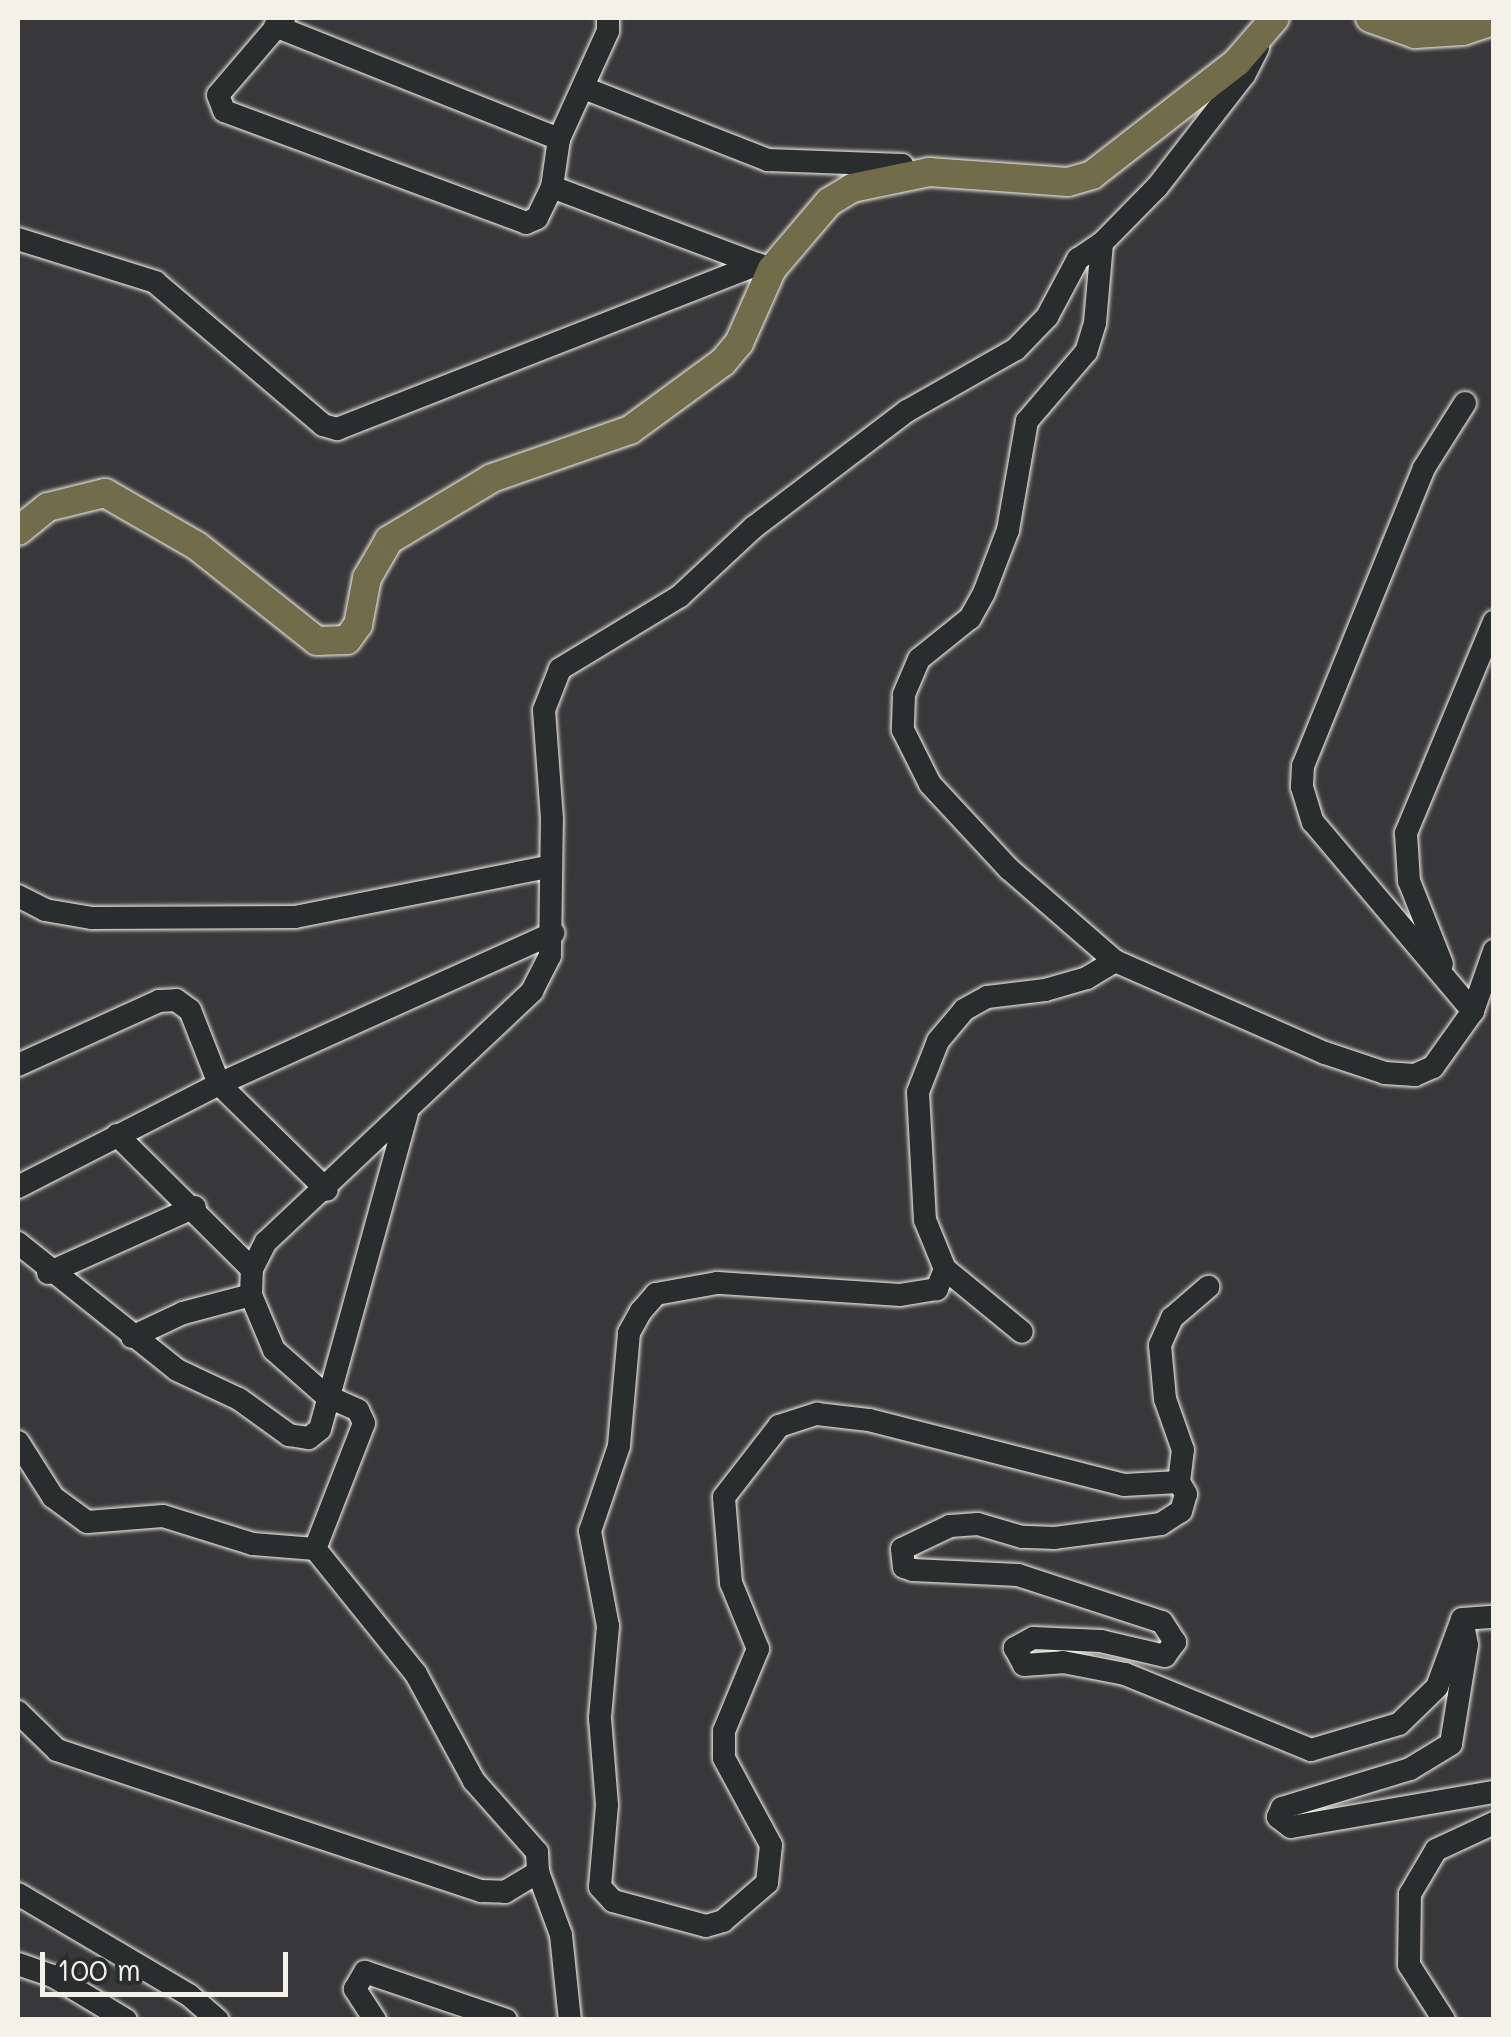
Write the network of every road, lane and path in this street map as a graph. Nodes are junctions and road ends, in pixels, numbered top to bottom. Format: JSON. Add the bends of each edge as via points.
{"nodes":[{"id":1,"x":608,"y":18,"type":"edge"},
{"id":2,"x":1370,"y":18,"type":"edge"},
{"id":3,"x":1494,"y":21,"type":"edge"},
{"id":4,"x":279,"y":22,"type":"edge"},
{"id":5,"x":1269,"y":27,"type":"edge"},
{"id":6,"x":584,"y":88,"type":"junction"},
{"id":7,"x":559,"y":139,"type":"junction"},
{"id":8,"x":908,"y":174,"type":"junction"},
{"id":9,"x":552,"y":187,"type":"junction"},
{"id":10,"x":18,"y":239,"type":"edge"},
{"id":11,"x":1102,"y":243,"type":"junction"},
{"id":12,"x":764,"y":267,"type":"junction"},
{"id":13,"x":1465,"y":403,"type":"dead end"},
{"id":14,"x":18,"y":531,"type":"edge"},
{"id":15,"x":1494,"y":622,"type":"edge"},
{"id":16,"x":548,"y":867,"type":"junction"},
{"id":17,"x":18,"y":896,"type":"edge"},
{"id":18,"x":553,"y":933,"type":"junction"},
{"id":19,"x":1494,"y":951,"type":"edge"},
{"id":20,"x":1115,"y":960,"type":"junction"},
{"id":21,"x":1450,"y":984,"type":"junction"},
{"id":22,"x":1472,"y":1011,"type":"junction"},
{"id":23,"x":18,"y":1064,"type":"edge"},
{"id":24,"x":219,"y":1084,"type":"junction"},
{"id":25,"x":406,"y":1113,"type":"junction"},
{"id":26,"x":116,"y":1135,"type":"junction"},
{"id":27,"x":18,"y":1187,"type":"edge"},
{"id":28,"x":328,"y":1190,"type":"junction"},
{"id":29,"x":195,"y":1207,"type":"junction"},
{"id":30,"x":18,"y":1243,"type":"edge"},
{"id":31,"x":252,"y":1269,"type":"junction"},
{"id":32,"x":945,"y":1269,"type":"junction"},
{"id":33,"x":48,"y":1273,"type":"junction"},
{"id":34,"x":1208,"y":1287,"type":"dead end"},
{"id":35,"x":251,"y":1295,"type":"junction"},
{"id":36,"x":1022,"y":1332,"type":"dead end"},
{"id":37,"x":132,"y":1337,"type":"junction"},
{"id":38,"x":325,"y":1395,"type":"junction"},
{"id":39,"x":18,"y":1442,"type":"edge"},
{"id":40,"x":1179,"y":1482,"type":"junction"},
{"id":41,"x":316,"y":1550,"type":"junction"},
{"id":42,"x":1494,"y":1616,"type":"edge"},
{"id":43,"x":1462,"y":1619,"type":"junction"},
{"id":44,"x":18,"y":1712,"type":"edge"},
{"id":45,"x":1494,"y":1792,"type":"edge"},
{"id":46,"x":1494,"y":1823,"type":"edge"},
{"id":47,"x":538,"y":1872,"type":"junction"},
{"id":48,"x":18,"y":1894,"type":"edge"},
{"id":49,"x":18,"y":1910,"type":"edge"},
{"id":50,"x":64,"y":1918,"type":"junction"},
{"id":51,"x":18,"y":1964,"type":"edge"},
{"id":52,"x":126,"y":2020,"type":"edge"},
{"id":53,"x":218,"y":2020,"type":"edge"},
{"id":54,"x":375,"y":2020,"type":"edge"},
{"id":55,"x":506,"y":2020,"type":"edge"},
{"id":56,"x":570,"y":2020,"type":"edge"},
{"id":57,"x":1444,"y":2020,"type":"edge"}],
"edges":[{"from":1,"to":6,"type":"street"},
{"from":2,"to":3,"type":"main road","via":[[1415,34],[1463,32]]},
{"from":4,"to":7,"type":"street"},
{"from":4,"to":9,"type":"street","via":[[218,95],[224,111],[508,221],[537,218]]},
{"from":5,"to":8,"type":"main road","via":[[1092,176],[1068,182]]},
{"from":5,"to":11,"type":"street","via":[[1230,94],[1134,215]]},
{"from":6,"to":7,"type":"street"},
{"from":6,"to":8,"type":"street","via":[[768,160],[902,165]]},
{"from":7,"to":9,"type":"street"},
{"from":8,"to":12,"type":"main road","via":[[852,188],[829,202]]},
{"from":9,"to":12,"type":"street"},
{"from":10,"to":12,"type":"street","via":[[155,282],[324,426],[336,428]]},
{"from":11,"to":16,"type":"street","via":[[1078,259],[1047,317],[1016,350],[908,411],[754,527],[680,596],[560,669],[544,710],[552,819]]},
{"from":11,"to":20,"type":"street","via":[[1086,352],[1026,421],[1008,530],[984,593],[970,618],[919,659],[904,695],[903,730],[930,784],[1009,869]]},
{"from":12,"to":14,"type":"main road","via":[[739,343],[671,402],[630,430],[492,478],[389,540],[367,578],[358,625],[347,640],[317,640],[196,546],[105,493],[48,507]]},
{"from":13,"to":21,"type":"street","via":[[1424,468],[1303,766],[1302,787],[1313,822]]},
{"from":15,"to":21,"type":"street","via":[[1406,833],[1409,881]]},
{"from":16,"to":17,"type":"street","via":[[295,917],[92,918],[45,910]]},
{"from":16,"to":18,"type":"street"},
{"from":18,"to":24,"type":"street"},
{"from":18,"to":25,"type":"street","via":[[550,956],[532,990]]},
{"from":19,"to":22,"type":"street"},
{"from":20,"to":22,"type":"street","via":[[1385,1073],[1415,1075],[1433,1067]]},
{"from":20,"to":32,"type":"street","via":[[1087,978],[987,997],[964,1010],[938,1041],[918,1092],[921,1188],[931,1243]]},
{"from":21,"to":22,"type":"street"},
{"from":23,"to":24,"type":"street","via":[[168,999],[190,1010]]},
{"from":24,"to":26,"type":"street"},
{"from":24,"to":28,"type":"street"},
{"from":25,"to":28,"type":"street"},
{"from":25,"to":38,"type":"street"},
{"from":26,"to":27,"type":"street"},
{"from":26,"to":29,"type":"street"},
{"from":28,"to":31,"type":"street","via":[[266,1242]]},
{"from":29,"to":31,"type":"street"},
{"from":29,"to":33,"type":"street"},
{"from":30,"to":33,"type":"street"},
{"from":31,"to":35,"type":"street"},
{"from":32,"to":36,"type":"street"},
{"from":32,"to":40,"type":"street","via":[[937,1289],[924,1295],[685,1286],[656,1294],[629,1333],[619,1446],[590,1531],[608,1626],[600,1718],[605,1895],[706,1926],[723,1921],[767,1882],[771,1845],[724,1758],[724,1731],[758,1649],[731,1583],[724,1497],[779,1426],[817,1414],[869,1420],[1124,1485]]},
{"from":33,"to":37,"type":"street"},
{"from":34,"to":40,"type":"street","via":[[1172,1318],[1160,1346],[1165,1398],[1183,1450]]},
{"from":35,"to":37,"type":"street","via":[[183,1312]]},
{"from":35,"to":38,"type":"street","via":[[274,1350]]},
{"from":37,"to":38,"type":"street","via":[[289,1435],[309,1438],[320,1429]]},
{"from":38,"to":41,"type":"street","via":[[344,1398],[364,1423]]},
{"from":39,"to":41,"type":"street","via":[[53,1497],[87,1522],[163,1516],[253,1544]]},
{"from":40,"to":43,"type":"street","via":[[1186,1494],[1181,1512],[1161,1524],[1054,1538],[1022,1538],[978,1524],[950,1526],[916,1538],[900,1560],[913,1570],[1018,1575],[1162,1622],[1175,1642],[1164,1656],[1101,1641],[1033,1638],[1015,1648],[1016,1659],[1125,1674],[1310,1750],[1399,1724],[1437,1687]]},
{"from":41,"to":47,"type":"street","via":[[416,1674],[474,1782],[537,1852]]},
{"from":42,"to":43,"type":"street"},
{"from":43,"to":45,"type":"street","via":[[1467,1645],[1451,1744],[1410,1769],[1282,1808],[1278,1817],[1291,1827]]},
{"from":44,"to":47,"type":"street","via":[[57,1750],[481,1891],[505,1892]]},
{"from":46,"to":57,"type":"street","via":[[1436,1850],[1410,1894],[1409,1965]]},
{"from":47,"to":56,"type":"street","via":[[561,1935]]},
{"from":48,"to":50,"type":"street"},
{"from":49,"to":50,"type":"street"},
{"from":50,"to":53,"type":"street"},
{"from":51,"to":52,"type":"street","via":[[53,1976]]},
{"from":54,"to":55,"type":"street","via":[[355,1989],[365,1972]]}]}
